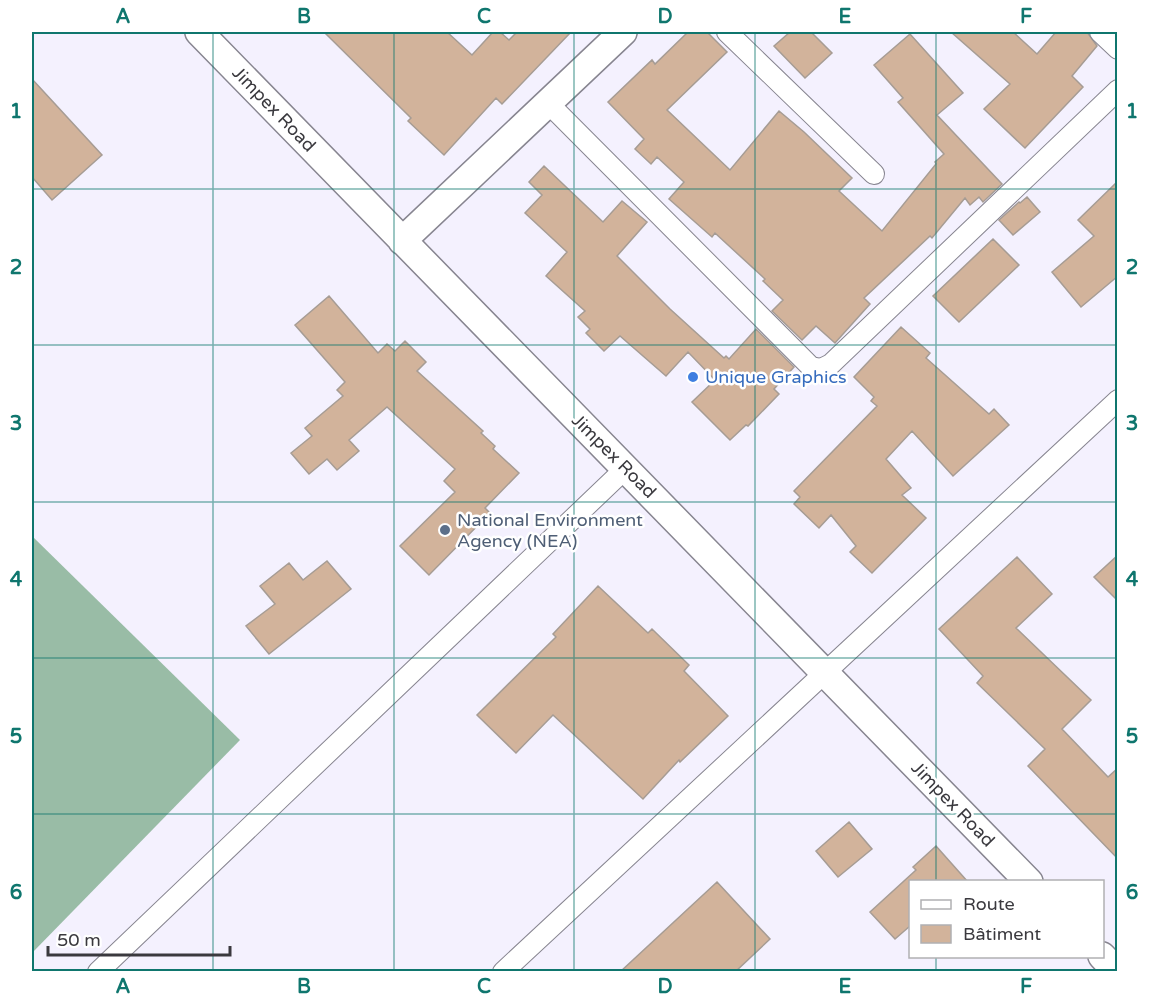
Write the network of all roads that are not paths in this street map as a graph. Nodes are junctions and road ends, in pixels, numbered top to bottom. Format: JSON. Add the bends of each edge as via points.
{"nodes":[{"id":1,"x":199,"y":32,"type":"edge"},
{"id":2,"x":622,"y":32,"type":"edge"},
{"id":3,"x":728,"y":32,"type":"edge"},
{"id":4,"x":1100,"y":32,"type":"edge"},
{"id":5,"x":1118,"y":49,"type":"edge"},
{"id":6,"x":1118,"y":90,"type":"edge"},
{"id":7,"x":548,"y":103,"type":"junction"},
{"id":8,"x":874,"y":174,"type":"dead end"},
{"id":9,"x":402,"y":242,"type":"junction"},
{"id":10,"x":1118,"y":399,"type":"edge"},
{"id":11,"x":626,"y":468,"type":"junction"},
{"id":12,"x":825,"y":673,"type":"junction"},
{"id":13,"x":1027,"y":880,"type":"edge"},
{"id":14,"x":1104,"y":958,"type":"edge"},
{"id":15,"x":98,"y":972,"type":"edge"},
{"id":16,"x":503,"y":972,"type":"edge"},
{"id":17,"x":1117,"y":972,"type":"edge"}],
"edges":[{"from":1,"to":9,"type":"street","name":"Jimpex Road"},
{"from":2,"to":7,"type":"street"},
{"from":3,"to":8,"type":"street"},
{"from":4,"to":5,"type":"street"},
{"from":6,"to":7,"type":"street","via":[[831,364],[821,369],[811,367]]},
{"from":7,"to":9,"type":"street"},
{"from":9,"to":11,"type":"street","name":"Jimpex Road"},
{"from":10,"to":12,"type":"street"},
{"from":11,"to":12,"type":"street","name":"Jimpex Road"},
{"from":11,"to":15,"type":"street"},
{"from":12,"to":13,"type":"street","name":"Jimpex Road"},
{"from":12,"to":16,"type":"street"},
{"from":14,"to":17,"type":"street"}]}
